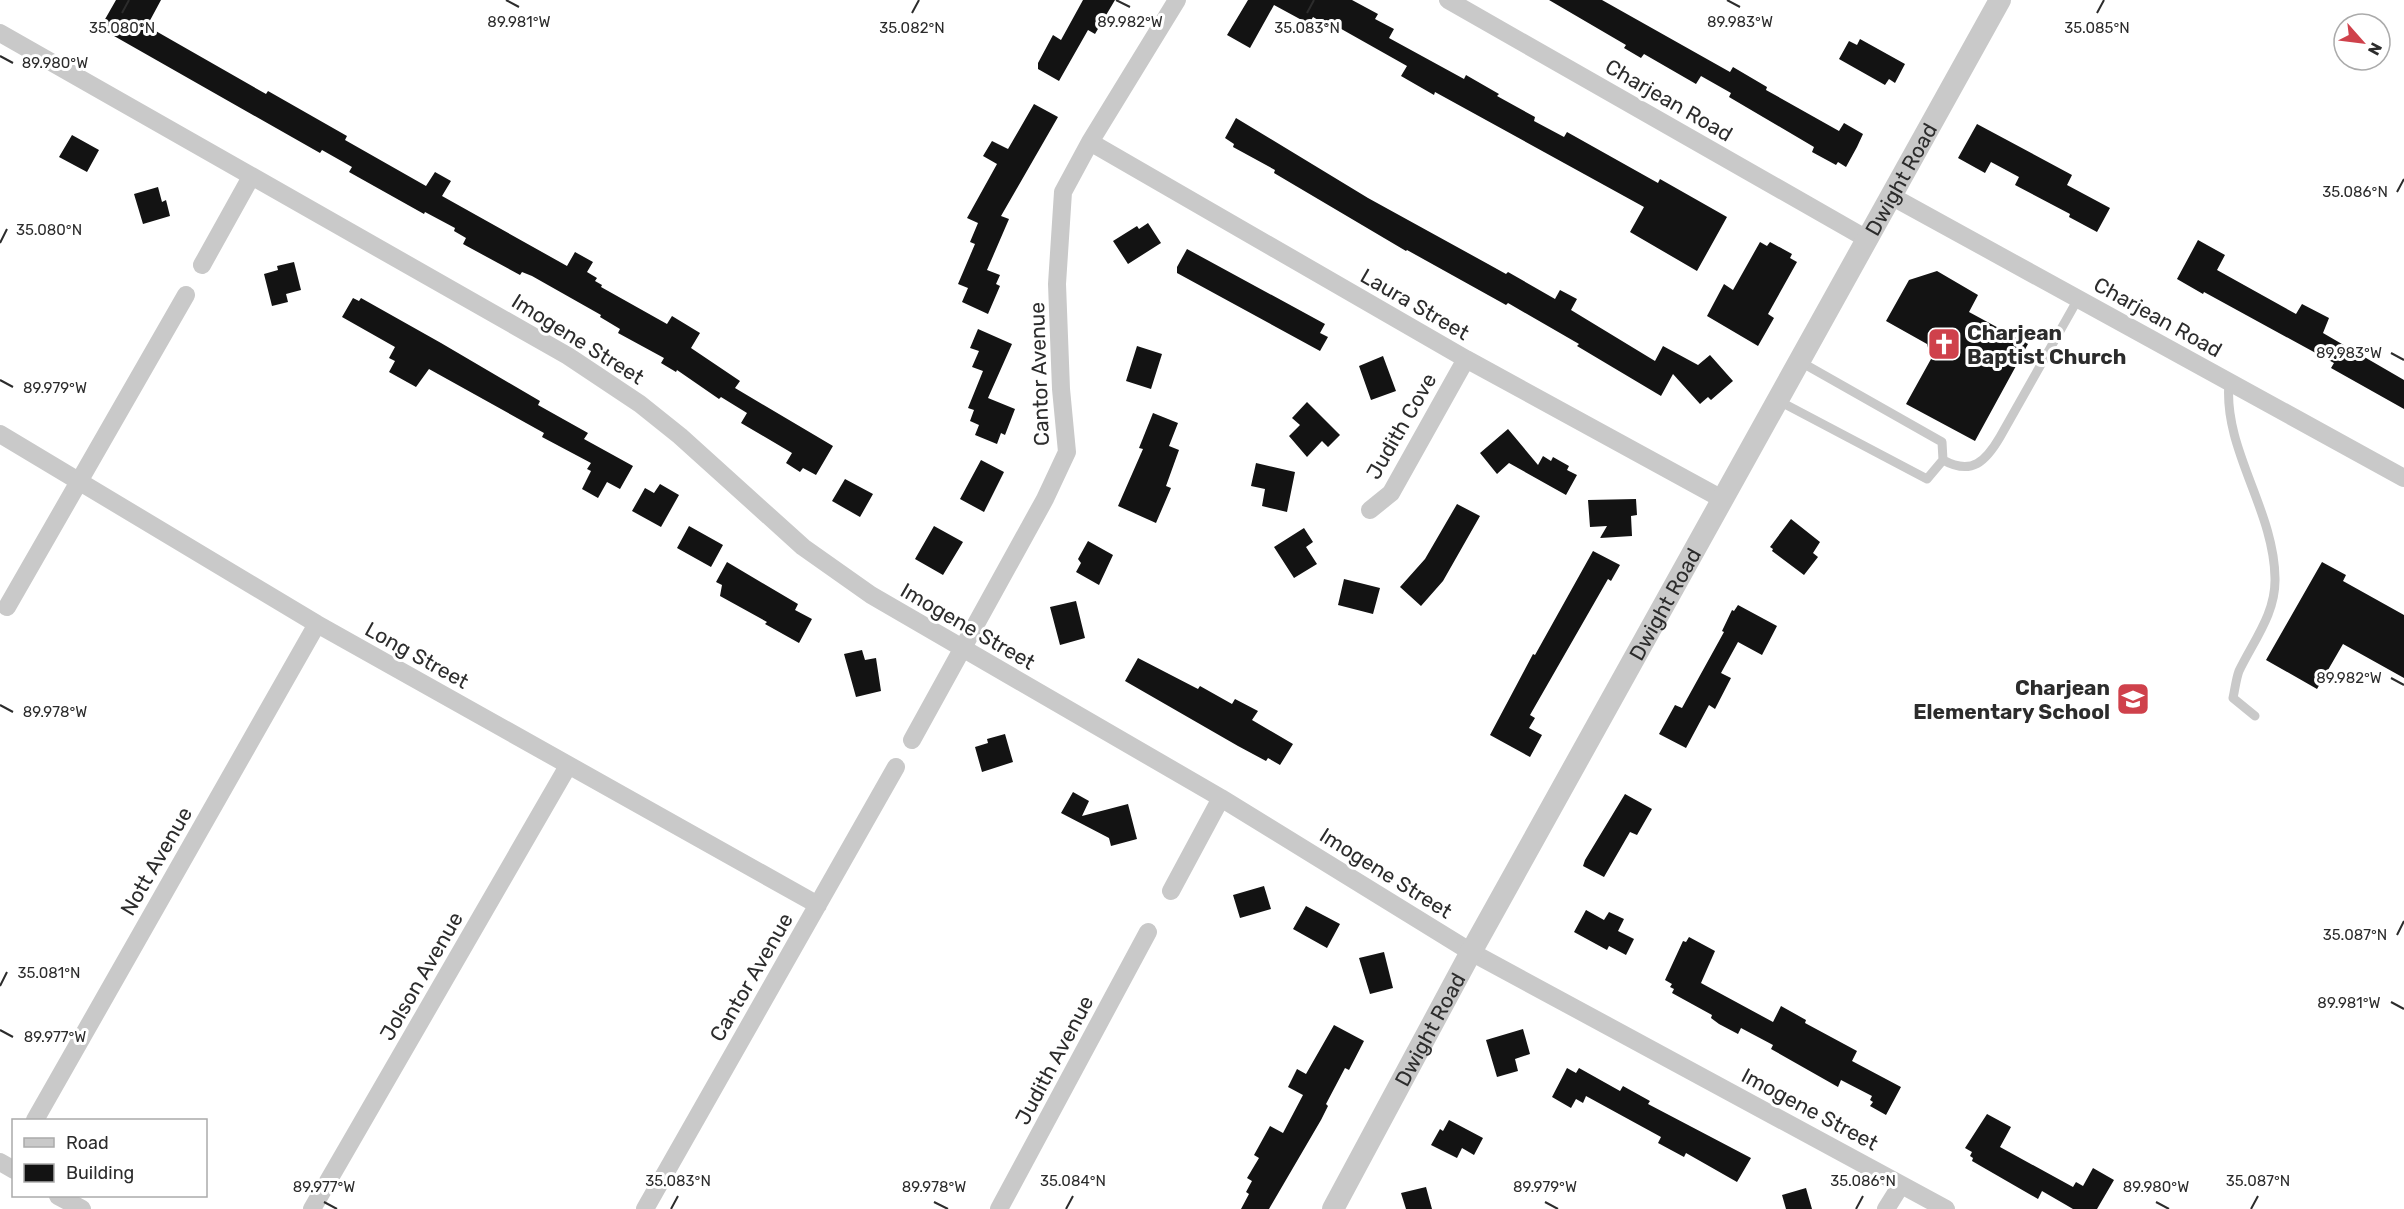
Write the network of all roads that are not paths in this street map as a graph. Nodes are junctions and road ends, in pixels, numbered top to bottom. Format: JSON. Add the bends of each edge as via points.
{"nodes":[{"id":1,"x":1177,"y":0,"type":"edge"},
{"id":2,"x":1448,"y":0,"type":"edge"},
{"id":3,"x":2000,"y":0,"type":"edge"},
{"id":4,"x":0,"y":33,"type":"edge"},
{"id":5,"x":1090,"y":142,"type":"junction"},
{"id":6,"x":251,"y":177,"type":"junction"},
{"id":7,"x":1891,"y":196,"type":"junction"},
{"id":8,"x":1867,"y":239,"type":"junction"},
{"id":9,"x":202,"y":265,"type":"dead end"},
{"id":10,"x":186,"y":295,"type":"dead end"},
{"id":11,"x":2078,"y":299,"type":"junction"},
{"id":12,"x":1466,"y":359,"type":"junction"},
{"id":13,"x":1799,"y":361,"type":"junction"},
{"id":14,"x":2229,"y":381,"type":"junction"},
{"id":15,"x":1777,"y":399,"type":"junction"},
{"id":16,"x":0,"y":434,"type":"edge"},
{"id":17,"x":1943,"y":460,"type":"junction"},
{"id":18,"x":2404,"y":478,"type":"edge"},
{"id":19,"x":80,"y":481,"type":"junction"},
{"id":20,"x":1722,"y":499,"type":"junction"},
{"id":21,"x":1370,"y":510,"type":"dead end"},
{"id":22,"x":7,"y":607,"type":"dead end"},
{"id":23,"x":317,"y":624,"type":"junction"},
{"id":24,"x":964,"y":650,"type":"junction"},
{"id":25,"x":2255,"y":716,"type":"dead end"},
{"id":26,"x":912,"y":740,"type":"dead end"},
{"id":27,"x":568,"y":766,"type":"junction"},
{"id":28,"x":896,"y":767,"type":"dead end"},
{"id":29,"x":1221,"y":798,"type":"junction"},
{"id":30,"x":1171,"y":891,"type":"dead end"},
{"id":31,"x":818,"y":904,"type":"junction"},
{"id":32,"x":1148,"y":932,"type":"dead end"},
{"id":33,"x":1471,"y":952,"type":"junction"},
{"id":34,"x":36,"y":1119,"type":"edge"},
{"id":35,"x":1901,"y":1185,"type":"junction"},
{"id":36,"x":60,"y":1197,"type":"edge"},
{"id":37,"x":82,"y":1209,"type":"edge"},
{"id":38,"x":312,"y":1209,"type":"edge"},
{"id":39,"x":645,"y":1209,"type":"edge"},
{"id":40,"x":999,"y":1209,"type":"edge"},
{"id":41,"x":1333,"y":1209,"type":"edge"},
{"id":42,"x":1886,"y":1209,"type":"edge"},
{"id":43,"x":1946,"y":1209,"type":"edge"}],
"edges":[{"from":1,"to":5,"type":"street","name":"Cantor Avenue"},
{"from":2,"to":8,"type":"street","name":"Charjean Road"},
{"from":3,"to":7,"type":"street","name":"Dwight Road"},
{"from":4,"to":6,"type":"street","name":"Imogene Street"},
{"from":5,"to":12,"type":"street","name":"Laura Street"},
{"from":5,"to":24,"type":"street","name":"Cantor Avenue","via":[[1063,192],[1057,284],[1060,389],[1067,452]]},
{"from":6,"to":9,"type":"street"},
{"from":6,"to":24,"type":"street","name":"Imogene Street","via":[[605,379],[680,436],[803,547],[871,595]]},
{"from":7,"to":8,"type":"street","name":"Dwight Road"},
{"from":7,"to":11,"type":"street","name":"Charjean Road"},
{"from":8,"to":13,"type":"street","name":"Dwight Road"},
{"from":10,"to":19,"type":"street"},
{"from":11,"to":14,"type":"street","name":"Charjean Road"},
{"from":11,"to":17,"type":"lane","via":[[1989,456],[1981,463],[1966,466],[1953,466]]},
{"from":12,"to":20,"type":"street","name":"Laura Street"},
{"from":12,"to":21,"type":"street","name":"Judith Cove","via":[[1391,493]]},
{"from":13,"to":15,"type":"street","name":"Dwight Road"},
{"from":13,"to":17,"type":"lane","via":[[1942,442]]},
{"from":14,"to":18,"type":"street","name":"Charjean Road"},
{"from":14,"to":25,"type":"lane","via":[[2229,415],[2268,529],[2275,579],[2271,608],[2238,674],[2233,698]]},
{"from":15,"to":17,"type":"lane","via":[[1927,479]]},
{"from":15,"to":20,"type":"street","name":"Dwight Road"},
{"from":16,"to":19,"type":"street","name":"Long Street"},
{"from":19,"to":22,"type":"street"},
{"from":19,"to":23,"type":"street","name":"Long Street"},
{"from":20,"to":33,"type":"street","name":"Dwight Road"},
{"from":23,"to":27,"type":"street","name":"Long Street"},
{"from":23,"to":34,"type":"street","name":"Nott Avenue"},
{"from":24,"to":26,"type":"street","name":"Cantor Avenue"},
{"from":24,"to":29,"type":"street","name":"Imogene Street"},
{"from":27,"to":31,"type":"street","name":"Long Street"},
{"from":27,"to":38,"type":"street","name":"Jolson Avenue"},
{"from":28,"to":31,"type":"street","name":"Cantor Avenue"},
{"from":29,"to":30,"type":"street"},
{"from":29,"to":33,"type":"street","name":"Imogene Street"},
{"from":31,"to":39,"type":"street","name":"Cantor Avenue"},
{"from":32,"to":40,"type":"street","name":"Judith Avenue"},
{"from":33,"to":35,"type":"street","name":"Imogene Street"},
{"from":33,"to":41,"type":"street","name":"Dwight Road"},
{"from":35,"to":42,"type":"street"},
{"from":35,"to":43,"type":"street","name":"Imogene Street"},
{"from":36,"to":37,"type":"street"}]}
